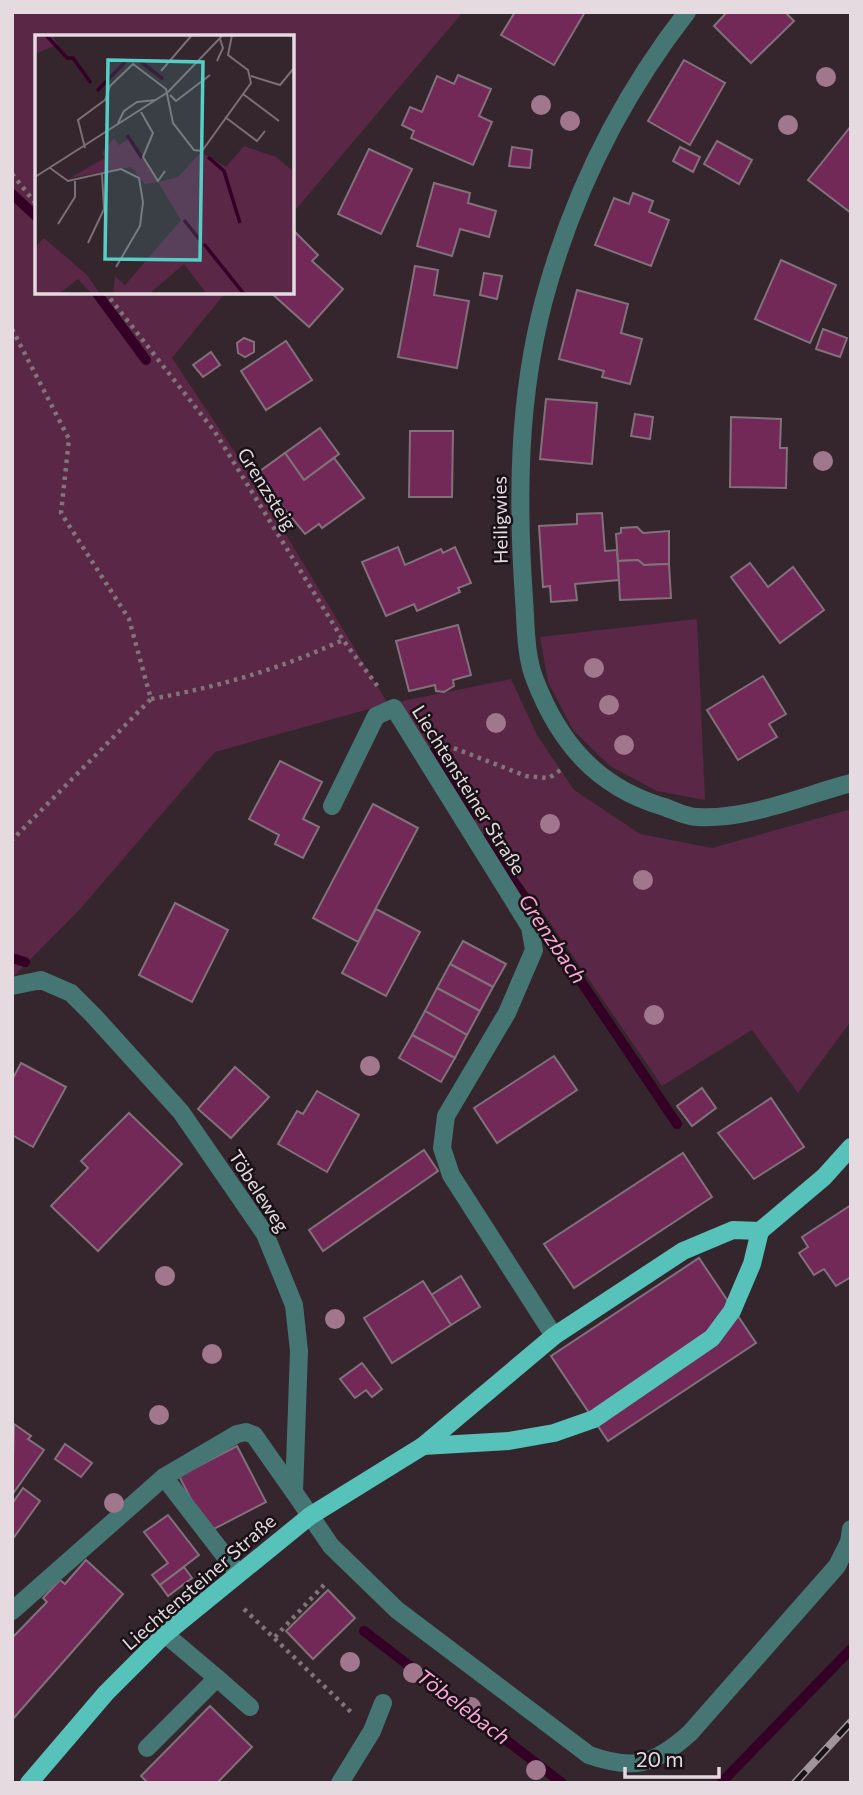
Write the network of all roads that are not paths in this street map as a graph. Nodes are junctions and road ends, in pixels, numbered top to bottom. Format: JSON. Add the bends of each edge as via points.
{"nodes":[{"id":1,"x":687,"y":12,"type":"edge"},
{"id":2,"x":851,"y":783,"type":"edge"},
{"id":3,"x":332,"y":806,"type":"dead end"},
{"id":4,"x":12,"y":986,"type":"edge"},
{"id":5,"x":851,"y":1146,"type":"edge"},
{"id":6,"x":760,"y":1231,"type":"junction"},
{"id":7,"x":554,"y":1336,"type":"junction"},
{"id":8,"x":423,"y":1446,"type":"junction"},
{"id":9,"x":164,"y":1477,"type":"junction"},
{"id":10,"x":294,"y":1492,"type":"junction"},
{"id":11,"x":310,"y":1516,"type":"junction"},
{"id":12,"x":851,"y":1529,"type":"edge"},
{"id":13,"x":238,"y":1573,"type":"junction"},
{"id":14,"x":12,"y":1611,"type":"edge"},
{"id":15,"x":165,"y":1634,"type":"junction"},
{"id":16,"x":217,"y":1678,"type":"junction"},
{"id":17,"x":383,"y":1703,"type":"dead end"},
{"id":18,"x":250,"y":1707,"type":"dead end"},
{"id":19,"x":147,"y":1748,"type":"dead end"},
{"id":20,"x":29,"y":1783,"type":"edge"},
{"id":21,"x":340,"y":1783,"type":"edge"}],
"edges":[{"from":1,"to":2,"type":"street","name":"Heiligwies","via":[[634,88],[603,144],[544,300],[520,453],[523,586],[533,677],[579,757],[636,799],[693,817],[726,817]]},
{"from":3,"to":7,"type":"street","name":"Liechtensteiner Straße","via":[[376,716],[394,708],[530,927],[534,950],[507,1013],[446,1116],[442,1148],[451,1175]]},
{"from":4,"to":10,"type":"street","name":"Töbeleweg","via":[[41,980],[71,993],[181,1112],[265,1234],[294,1305],[299,1351]]},
{"from":5,"to":6,"type":"main road","via":[[824,1177]]},
{"from":6,"to":7,"type":"main road","name":"Liechtensteiner Straße","via":[[733,1230],[683,1251]]},
{"from":6,"to":8,"type":"main road","name":"Liechtensteiner Straße","via":[[732,1311],[712,1338],[594,1419],[554,1433],[509,1441]]},
{"from":7,"to":8,"type":"main road","name":"Liechtensteiner Straße"},
{"from":8,"to":11,"type":"main road","name":"Liechtensteiner Straße"},
{"from":9,"to":10,"type":"street","via":[[246,1432],[259,1440]]},
{"from":9,"to":13,"type":"street"},
{"from":9,"to":14,"type":"street"},
{"from":10,"to":11,"type":"street"},
{"from":11,"to":12,"type":"street","via":[[347,1565],[397,1610],[538,1719],[589,1755],[611,1763],[640,1765],[667,1754],[690,1733],[837,1566]]},
{"from":11,"to":13,"type":"main road","name":"Liechtensteiner Straße"},
{"from":13,"to":15,"type":"main road","name":"Liechtensteiner Straße"},
{"from":15,"to":16,"type":"street"},
{"from":15,"to":20,"type":"main road","name":"Liechtensteiner Straße","via":[[106,1693]]},
{"from":16,"to":18,"type":"street"},
{"from":16,"to":19,"type":"street"},
{"from":17,"to":21,"type":"street","via":[[372,1731]]}]}
